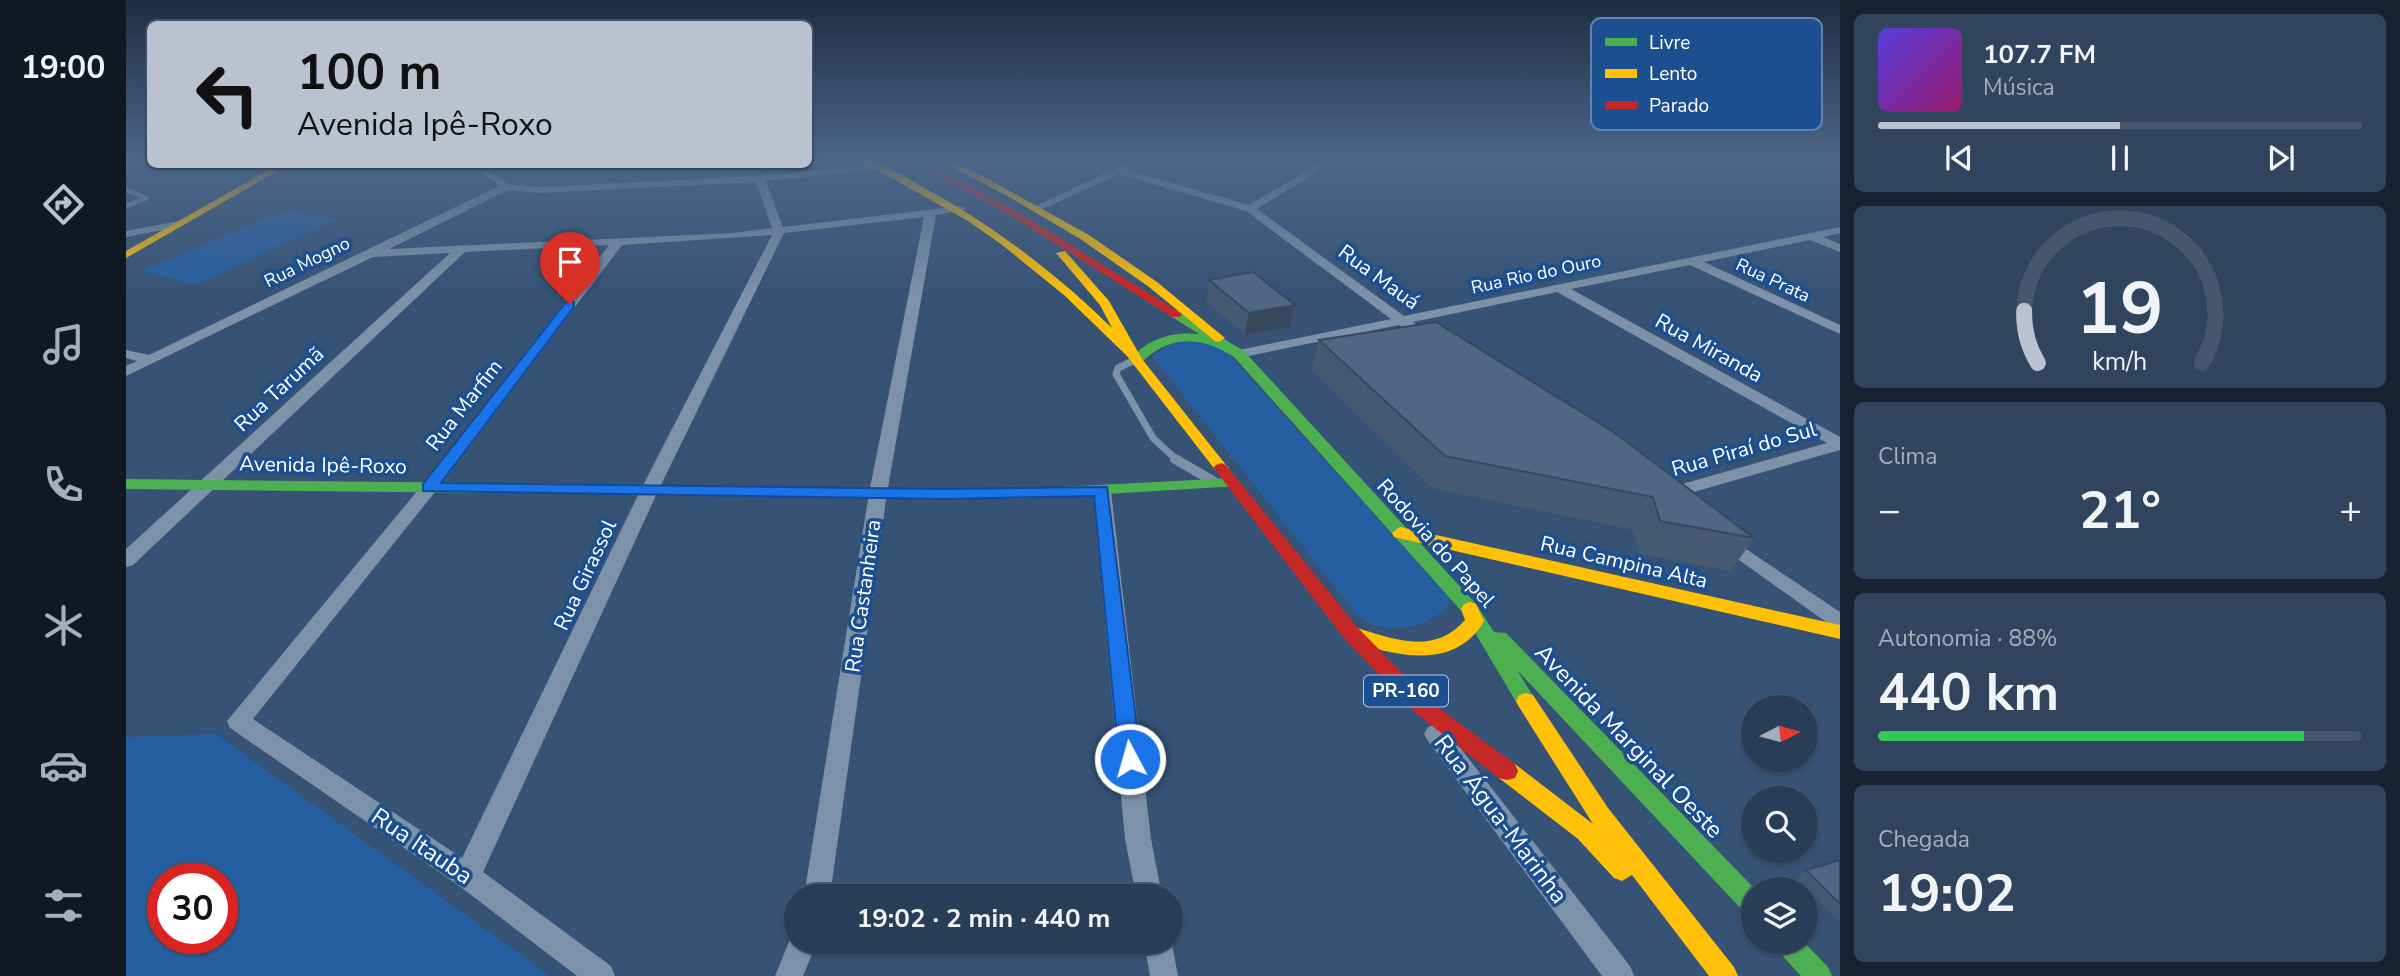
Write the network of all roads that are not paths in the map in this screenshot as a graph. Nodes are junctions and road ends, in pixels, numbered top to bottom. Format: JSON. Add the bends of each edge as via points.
{"nodes":[{"id":1,"x":217,"y":204,"type":"edge"},
{"id":2,"x":472,"y":204,"type":"edge"},
{"id":3,"x":769,"y":204,"type":"edge"},
{"id":4,"x":950,"y":204,"type":"edge"},
{"id":5,"x":998,"y":204,"type":"edge"},
{"id":6,"x":1032,"y":204,"type":"edge"},
{"id":7,"x":1046,"y":204,"type":"edge"},
{"id":8,"x":1232,"y":204,"type":"edge"},
{"id":9,"x":1259,"y":204,"type":"edge"},
{"id":10,"x":213,"y":206,"type":"junction"},
{"id":11,"x":1039,"y":207,"type":"junction"},
{"id":12,"x":961,"y":209,"type":"junction"},
{"id":13,"x":1250,"y":209,"type":"junction"},
{"id":14,"x":930,"y":215,"type":"junction"},
{"id":15,"x":1030,"y":222,"type":"junction"},
{"id":16,"x":1840,"y":230,"type":"edge"},
{"id":17,"x":779,"y":232,"type":"junction"},
{"id":18,"x":1811,"y":236,"type":"junction"},
{"id":19,"x":617,"y":243,"type":"junction"},
{"id":20,"x":128,"y":245,"type":"edge"},
{"id":21,"x":1840,"y":248,"type":"edge"},
{"id":22,"x":461,"y":249,"type":"junction"},
{"id":23,"x":371,"y":253,"type":"junction"},
{"id":24,"x":1692,"y":261,"type":"junction"},
{"id":25,"x":1559,"y":288,"type":"junction"},
{"id":26,"x":1402,"y":322,"type":"junction"},
{"id":27,"x":1840,"y":330,"type":"edge"},
{"id":28,"x":1226,"y":344,"type":"junction"},
{"id":29,"x":1436,"y":345,"type":"edge"},
{"id":30,"x":126,"y":354,"type":"edge"},
{"id":31,"x":1239,"y":355,"type":"junction"},
{"id":32,"x":1136,"y":359,"type":"junction"},
{"id":33,"x":150,"y":360,"type":"junction"},
{"id":34,"x":126,"y":372,"type":"edge"},
{"id":35,"x":126,"y":378,"type":"edge"},
{"id":36,"x":1840,"y":445,"type":"edge"},
{"id":37,"x":126,"y":484,"type":"edge"},
{"id":38,"x":1227,"y":484,"type":"junction"},
{"id":39,"x":206,"y":485,"type":"junction"},
{"id":40,"x":429,"y":488,"type":"junction"},
{"id":41,"x":649,"y":491,"type":"junction"},
{"id":42,"x":1102,"y":491,"type":"junction"},
{"id":43,"x":878,"y":493,"type":"junction"},
{"id":44,"x":1683,"y":512,"type":"edge"},
{"id":45,"x":1706,"y":528,"type":"edge"},
{"id":46,"x":1400,"y":533,"type":"junction"},
{"id":47,"x":126,"y":560,"type":"edge"},
{"id":48,"x":1470,"y":609,"type":"junction"},
{"id":49,"x":1840,"y":622,"type":"edge"},
{"id":50,"x":1350,"y":632,"type":"junction"},
{"id":51,"x":1840,"y":632,"type":"edge"},
{"id":52,"x":238,"y":721,"type":"joint"},
{"id":53,"x":467,"y":876,"type":"junction"},
{"id":54,"x":819,"y":884,"type":"edge"},
{"id":55,"x":1147,"y":884,"type":"edge"},
{"id":56,"x":1741,"y":891,"type":"edge"},
{"id":57,"x":798,"y":954,"type":"edge"},
{"id":58,"x":1160,"y":954,"type":"edge"},
{"id":59,"x":1798,"y":954,"type":"edge"},
{"id":60,"x":601,"y":976,"type":"edge"},
{"id":61,"x":789,"y":976,"type":"edge"},
{"id":62,"x":1164,"y":976,"type":"edge"},
{"id":63,"x":1620,"y":976,"type":"edge"},
{"id":64,"x":1725,"y":976,"type":"edge"},
{"id":65,"x":1819,"y":976,"type":"edge"}],
"edges":[{"from":1,"to":10,"type":"main road"},
{"from":2,"to":23,"type":"street","name":"Rua Mogno"},
{"from":3,"to":17,"type":"street"},
{"from":4,"to":12,"type":"main road"},
{"from":5,"to":15,"type":"main road","name":"Rodovia do Papel","number":"PR-160"},
{"from":6,"to":11,"type":"main road"},
{"from":7,"to":11,"type":"street"},
{"from":8,"to":13,"type":"street","name":"Rua Mauá"},
{"from":9,"to":13,"type":"street"},
{"from":10,"to":20,"type":"main road"},
{"from":10,"to":20,"type":"main road"},
{"from":11,"to":28,"type":"main road","via":[[1166,291]]},
{"from":12,"to":14,"type":"street"},
{"from":12,"to":32,"type":"main road","via":[[1019,248],[1077,297]]},
{"from":13,"to":26,"type":"street","name":"Rua Mauá"},
{"from":14,"to":17,"type":"street"},
{"from":14,"to":43,"type":"street","name":"Rua Castanheira"},
{"from":15,"to":28,"type":"main road","name":"Rodovia do Papel","number":"PR-160"},
{"from":15,"to":32,"type":"main road","name":"Rodovia do Papel","number":"PR-160","via":[[1094,288]]},
{"from":16,"to":18,"type":"street","name":"Rua Rio do Ouro"},
{"from":17,"to":19,"type":"street"},
{"from":17,"to":41,"type":"street","name":"Rua Girassol"},
{"from":18,"to":21,"type":"street"},
{"from":18,"to":24,"type":"street","name":"Rua Rio do Ouro"},
{"from":19,"to":22,"type":"street"},
{"from":19,"to":40,"type":"street","name":"Rua Marfim"},
{"from":22,"to":23,"type":"street"},
{"from":22,"to":39,"type":"street","name":"Rua Tarumã"},
{"from":23,"to":33,"type":"street","name":"Rua Mogno"},
{"from":24,"to":25,"type":"street","name":"Rua Rio do Ouro"},
{"from":24,"to":27,"type":"street","name":"Rua Prata"},
{"from":25,"to":26,"type":"street","name":"Rua Rio do Ouro"},
{"from":25,"to":36,"type":"street","name":"Rua Miranda"},
{"from":26,"to":29,"type":"street","name":"Rua Mauá"},
{"from":26,"to":31,"type":"street","name":"Rua Rio do Ouro"},
{"from":28,"to":31,"type":"main road","name":"Rodovia do Papel","number":"PR-160"},
{"from":28,"to":32,"type":"main road","via":[[1204,337],[1178,337],[1152,344]]},
{"from":30,"to":33,"type":"street"},
{"from":31,"to":46,"type":"main road","name":"Rodovia do Papel","number":"PR-160"},
{"from":32,"to":38,"type":"main road","name":"Rodovia do Papel","number":"PR-160"},
{"from":32,"to":38,"type":"lane","via":[[1124,363],[1116,374],[1155,443],[1181,466]]},
{"from":33,"to":34,"type":"street","name":"Rua Mogno"},
{"from":33,"to":35,"type":"street"},
{"from":36,"to":44,"type":"street","name":"Rua Piraí do Sul","via":[[1655,492]]},
{"from":37,"to":39,"type":"main road","name":"Avenida Ipê-Roxo"},
{"from":38,"to":42,"type":"main road","name":"Avenida Ipê-Roxo"},
{"from":38,"to":50,"type":"main road","name":"Rodovia do Papel","number":"PR-160"},
{"from":39,"to":40,"type":"main road","name":"Avenida Ipê-Roxo"},
{"from":39,"to":47,"type":"street","name":"Rua Tarumã"},
{"from":40,"to":41,"type":"main road","name":"Avenida Ipê-Roxo"},
{"from":40,"to":52,"type":"street","name":"Rua Marfim"},
{"from":41,"to":43,"type":"main road","name":"Avenida Ipê-Roxo"},
{"from":41,"to":53,"type":"street","name":"Rua Girassol"},
{"from":42,"to":43,"type":"main road","name":"Avenida Ipê-Roxo"},
{"from":42,"to":55,"type":"street","via":[[1138,839]]},
{"from":43,"to":54,"type":"street","name":"Rua Castanheira"},
{"from":45,"to":49,"type":"street"},
{"from":46,"to":48,"type":"main road","name":"Rodovia do Papel","number":"PR-160"},
{"from":46,"to":51,"type":"main road","name":"Rua Campina Alta"},
{"from":48,"to":50,"type":"main road","via":[[1475,621],[1470,633],[1453,644],[1410,649]]},
{"from":48,"to":56,"type":"main road","name":"Avenida Marginal Oeste"},
{"from":48,"to":64,"type":"main road","name":"Rodovia do Papel","number":"PR-160","via":[[1593,806]]},
{"from":50,"to":63,"type":"street","name":"Rua Água-Marinha","via":[[1456,758]]},
{"from":50,"to":64,"type":"main road","name":"Rodovia do Papel","number":"PR-160","via":[[1452,732],[1586,832]]},
{"from":52,"to":53,"type":"street","name":"Rua Itauba"},
{"from":53,"to":60,"type":"street","name":"Rua Itauba"},
{"from":57,"to":61,"type":"street"},
{"from":58,"to":62,"type":"street"},
{"from":59,"to":65,"type":"main road"}]}
